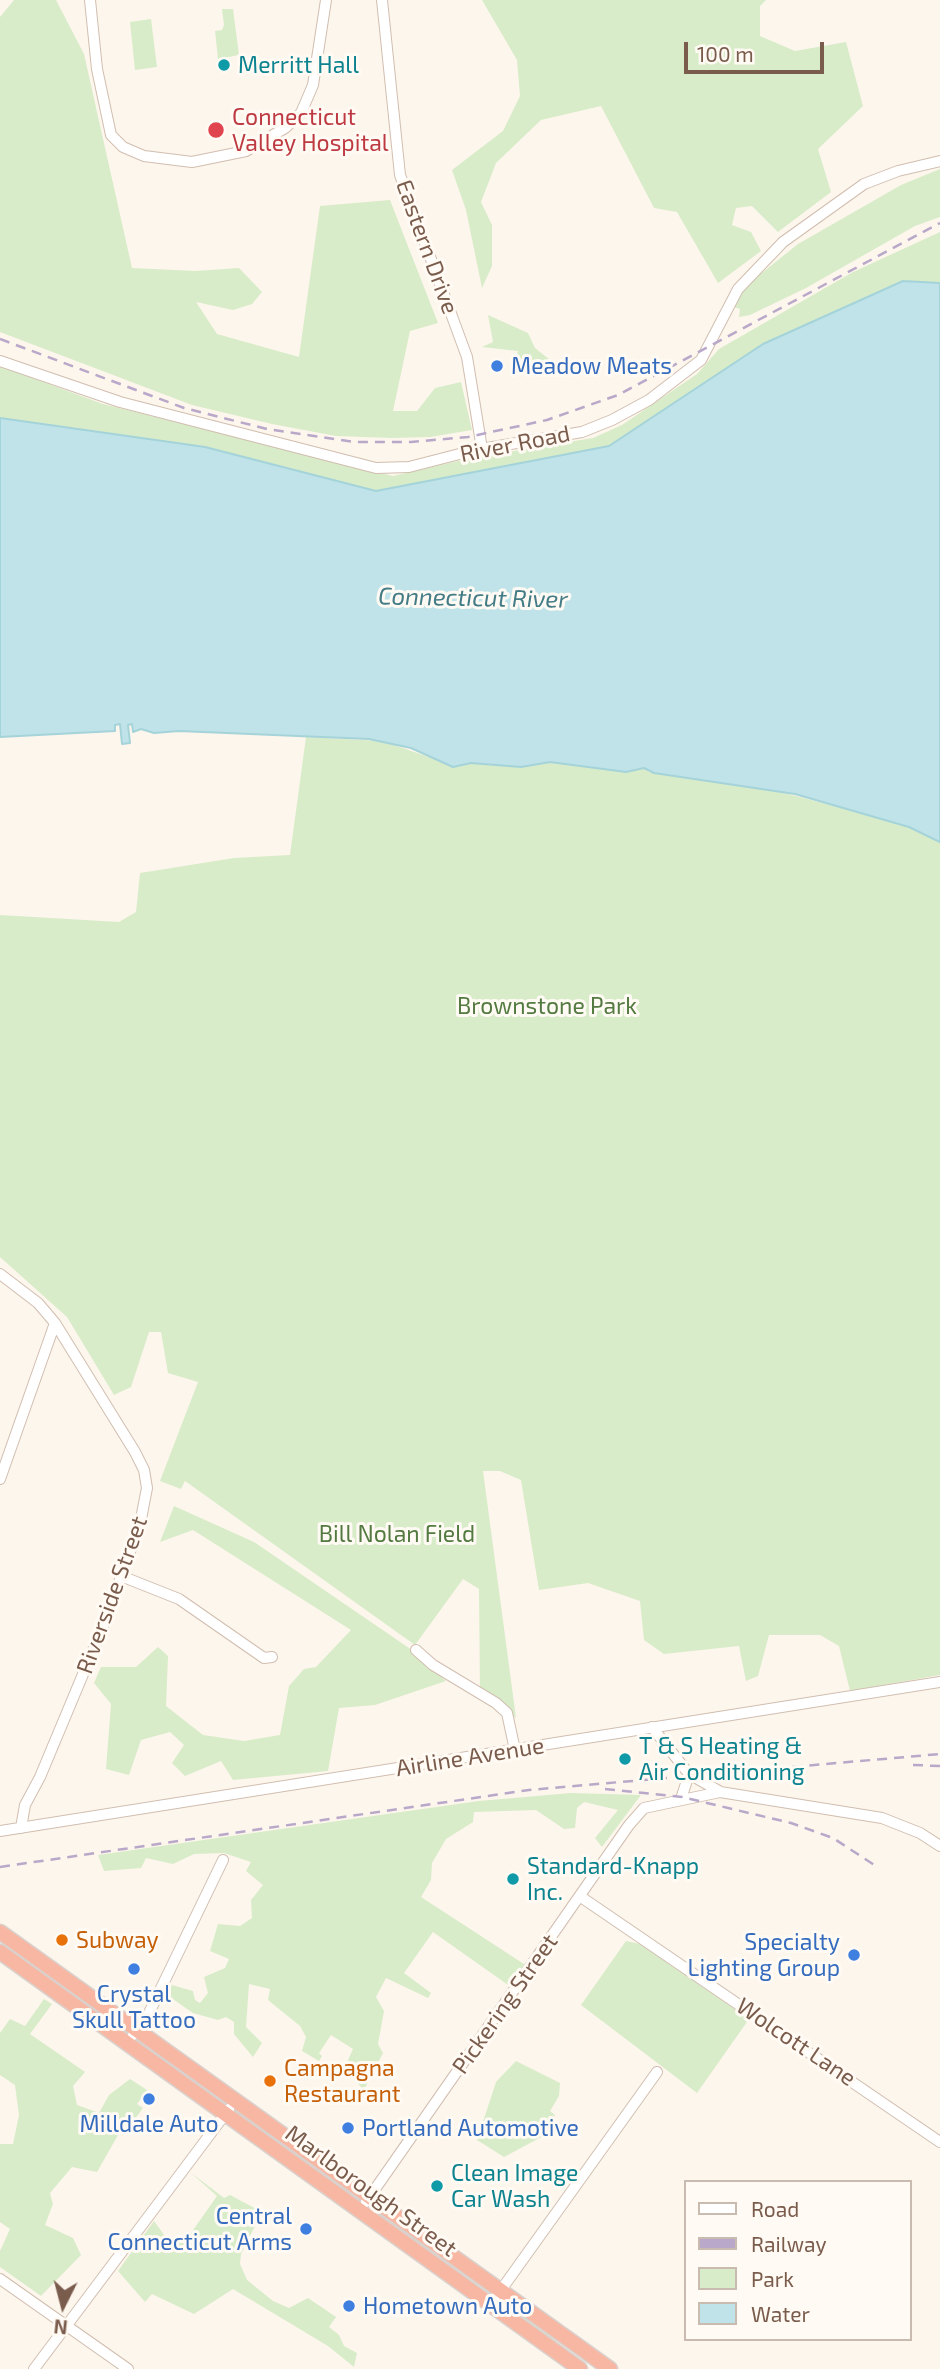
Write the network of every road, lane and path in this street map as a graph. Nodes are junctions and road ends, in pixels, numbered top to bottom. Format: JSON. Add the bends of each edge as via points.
{"nodes":[{"id":1,"x":90,"y":0,"type":"edge"},
{"id":2,"x":326,"y":0,"type":"edge"},
{"id":3,"x":382,"y":0,"type":"edge"},
{"id":4,"x":940,"y":161,"type":"edge"},
{"id":5,"x":0,"y":361,"type":"edge"},
{"id":6,"x":482,"y":449,"type":"junction"},
{"id":7,"x":0,"y":1274,"type":"edge"},
{"id":8,"x":55,"y":1323,"type":"junction"},
{"id":9,"x":0,"y":1479,"type":"edge"},
{"id":10,"x":121,"y":1576,"type":"junction"},
{"id":11,"x":416,"y":1650,"type":"dead end"},
{"id":12,"x":272,"y":1657,"type":"dead end"},
{"id":13,"x":940,"y":1682,"type":"edge"},
{"id":14,"x":652,"y":1727,"type":"junction"},
{"id":15,"x":515,"y":1749,"type":"junction"},
{"id":16,"x":689,"y":1774,"type":"junction"},
{"id":17,"x":720,"y":1792,"type":"junction"},
{"id":18,"x":681,"y":1799,"type":"junction"},
{"id":19,"x":21,"y":1828,"type":"junction"},
{"id":20,"x":0,"y":1831,"type":"edge"},
{"id":21,"x":940,"y":1846,"type":"edge"},
{"id":22,"x":223,"y":1860,"type":"dead end"},
{"id":23,"x":581,"y":1897,"type":"junction"},
{"id":24,"x":0,"y":1932,"type":"edge"},
{"id":25,"x":0,"y":1952,"type":"edge"},
{"id":26,"x":137,"y":2031,"type":"junction"},
{"id":27,"x":125,"y":2043,"type":"junction"},
{"id":28,"x":657,"y":2072,"type":"dead end"},
{"id":29,"x":236,"y":2101,"type":"junction"},
{"id":30,"x":226,"y":2115,"type":"junction"},
{"id":31,"x":940,"y":2142,"type":"edge"},
{"id":32,"x":369,"y":2196,"type":"junction"},
{"id":33,"x":359,"y":2211,"type":"junction"},
{"id":34,"x":0,"y":2279,"type":"edge"},
{"id":35,"x":501,"y":2291,"type":"junction"},
{"id":36,"x":491,"y":2304,"type":"junction"},
{"id":37,"x":67,"y":2327,"type":"junction"},
{"id":38,"x":34,"y":2369,"type":"edge"},
{"id":39,"x":128,"y":2369,"type":"edge"},
{"id":40,"x":580,"y":2369,"type":"edge"},
{"id":41,"x":610,"y":2369,"type":"edge"}],
"edges":[{"from":1,"to":2,"type":"street","via":[[97,69],[111,135],[122,147],[144,156],[192,162],[246,151],[301,113],[313,85]]},
{"from":3,"to":6,"type":"street","name":"Eastern Drive","via":[[400,175],[467,357]]},
{"from":4,"to":6,"type":"street","name":"River Road","via":[[864,184],[783,242],[738,289],[701,360],[649,400],[582,432]]},
{"from":5,"to":6,"type":"street","name":"River Road","via":[[120,402],[376,468],[409,467]]},
{"from":7,"to":8,"type":"street","name":"Riverside Street","via":[[38,1303]]},
{"from":8,"to":9,"type":"street"},
{"from":8,"to":10,"type":"street","name":"Riverside Street","via":[[110,1408],[146,1480],[143,1513]]},
{"from":10,"to":12,"type":"street","via":[[178,1600],[260,1655]]},
{"from":10,"to":19,"type":"street","name":"Riverside Street","via":[[25,1805]]},
{"from":11,"to":15,"type":"street","via":[[507,1713]]},
{"from":13,"to":14,"type":"street","name":"Airline Avenue"},
{"from":14,"to":15,"type":"street","name":"Airline Avenue"},
{"from":14,"to":16,"type":"street"},
{"from":15,"to":19,"type":"street","name":"Airline Avenue"},
{"from":16,"to":17,"type":"street"},
{"from":16,"to":18,"type":"street"},
{"from":17,"to":18,"type":"street","name":"Pickering Street"},
{"from":17,"to":21,"type":"street","name":"Pickering Street","via":[[882,1818]]},
{"from":18,"to":23,"type":"street","name":"Pickering Street","via":[[652,1805],[636,1816]]},
{"from":19,"to":20,"type":"street","name":"Airline Avenue"},
{"from":22,"to":26,"type":"street"},
{"from":23,"to":31,"type":"street","name":"Wolcott Lane"},
{"from":23,"to":32,"type":"street","name":"Pickering Street"},
{"from":24,"to":26,"type":"highway","name":"Marlborough Street"},
{"from":25,"to":27,"type":"highway","name":"Marlborough Street"},
{"from":26,"to":27,"type":"street"},
{"from":26,"to":29,"type":"highway","name":"Marlborough Street"},
{"from":27,"to":30,"type":"highway","name":"Marlborough Street"},
{"from":28,"to":35,"type":"street"},
{"from":29,"to":30,"type":"street"},
{"from":29,"to":32,"type":"highway","name":"Marlborough Street"},
{"from":30,"to":33,"type":"highway","name":"Marlborough Street"},
{"from":30,"to":37,"type":"street"},
{"from":32,"to":33,"type":"street","name":"Pickering Street"},
{"from":32,"to":35,"type":"highway","name":"Marlborough Street"},
{"from":33,"to":36,"type":"highway","name":"Marlborough Street"},
{"from":34,"to":37,"type":"street"},
{"from":35,"to":36,"type":"street"},
{"from":35,"to":41,"type":"highway","name":"Marlborough Street"},
{"from":36,"to":40,"type":"highway","name":"Marlborough Street"},
{"from":37,"to":38,"type":"street"},
{"from":37,"to":39,"type":"street"}]}
